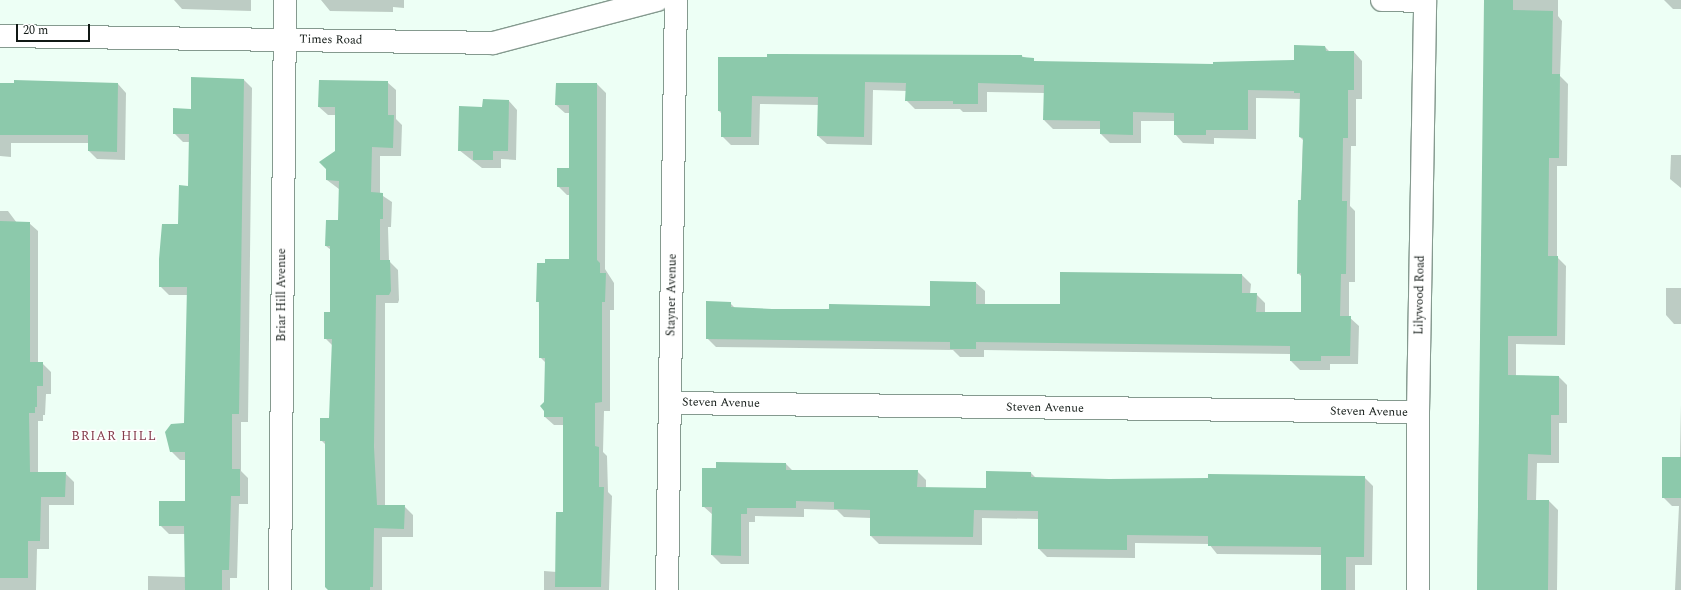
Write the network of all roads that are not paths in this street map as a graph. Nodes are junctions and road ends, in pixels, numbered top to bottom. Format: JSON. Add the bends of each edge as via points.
{"nodes":[{"id":1,"x":285,"y":0,"type":"edge"},
{"id":2,"x":657,"y":0,"type":"edge"},
{"id":3,"x":676,"y":0,"type":"edge"},
{"id":4,"x":1382,"y":0,"type":"edge"},
{"id":5,"x":1425,"y":0,"type":"edge"},
{"id":6,"x":0,"y":36,"type":"edge"},
{"id":7,"x":285,"y":40,"type":"junction"},
{"id":8,"x":671,"y":403,"type":"junction"},
{"id":9,"x":1418,"y":412,"type":"junction"},
{"id":10,"x":280,"y":590,"type":"edge"},
{"id":11,"x":667,"y":590,"type":"edge"},
{"id":12,"x":1418,"y":590,"type":"edge"}],
"edges":[{"from":1,"to":7,"type":"street","name":"Briar Hill Avenue"},
{"from":2,"to":7,"type":"street","name":"Times Road","via":[[493,43]]},
{"from":3,"to":8,"type":"street","name":"Stayner Avenue"},
{"from":4,"to":5,"type":"street"},
{"from":5,"to":9,"type":"street","name":"Lilywood Road"},
{"from":6,"to":7,"type":"street","name":"Times Road"},
{"from":7,"to":10,"type":"street","name":"Briar Hill Avenue"},
{"from":8,"to":9,"type":"street","name":"Steven Avenue"},
{"from":8,"to":11,"type":"street","name":"Stayner Avenue"},
{"from":9,"to":12,"type":"street","name":"Lilywood Road"}]}
